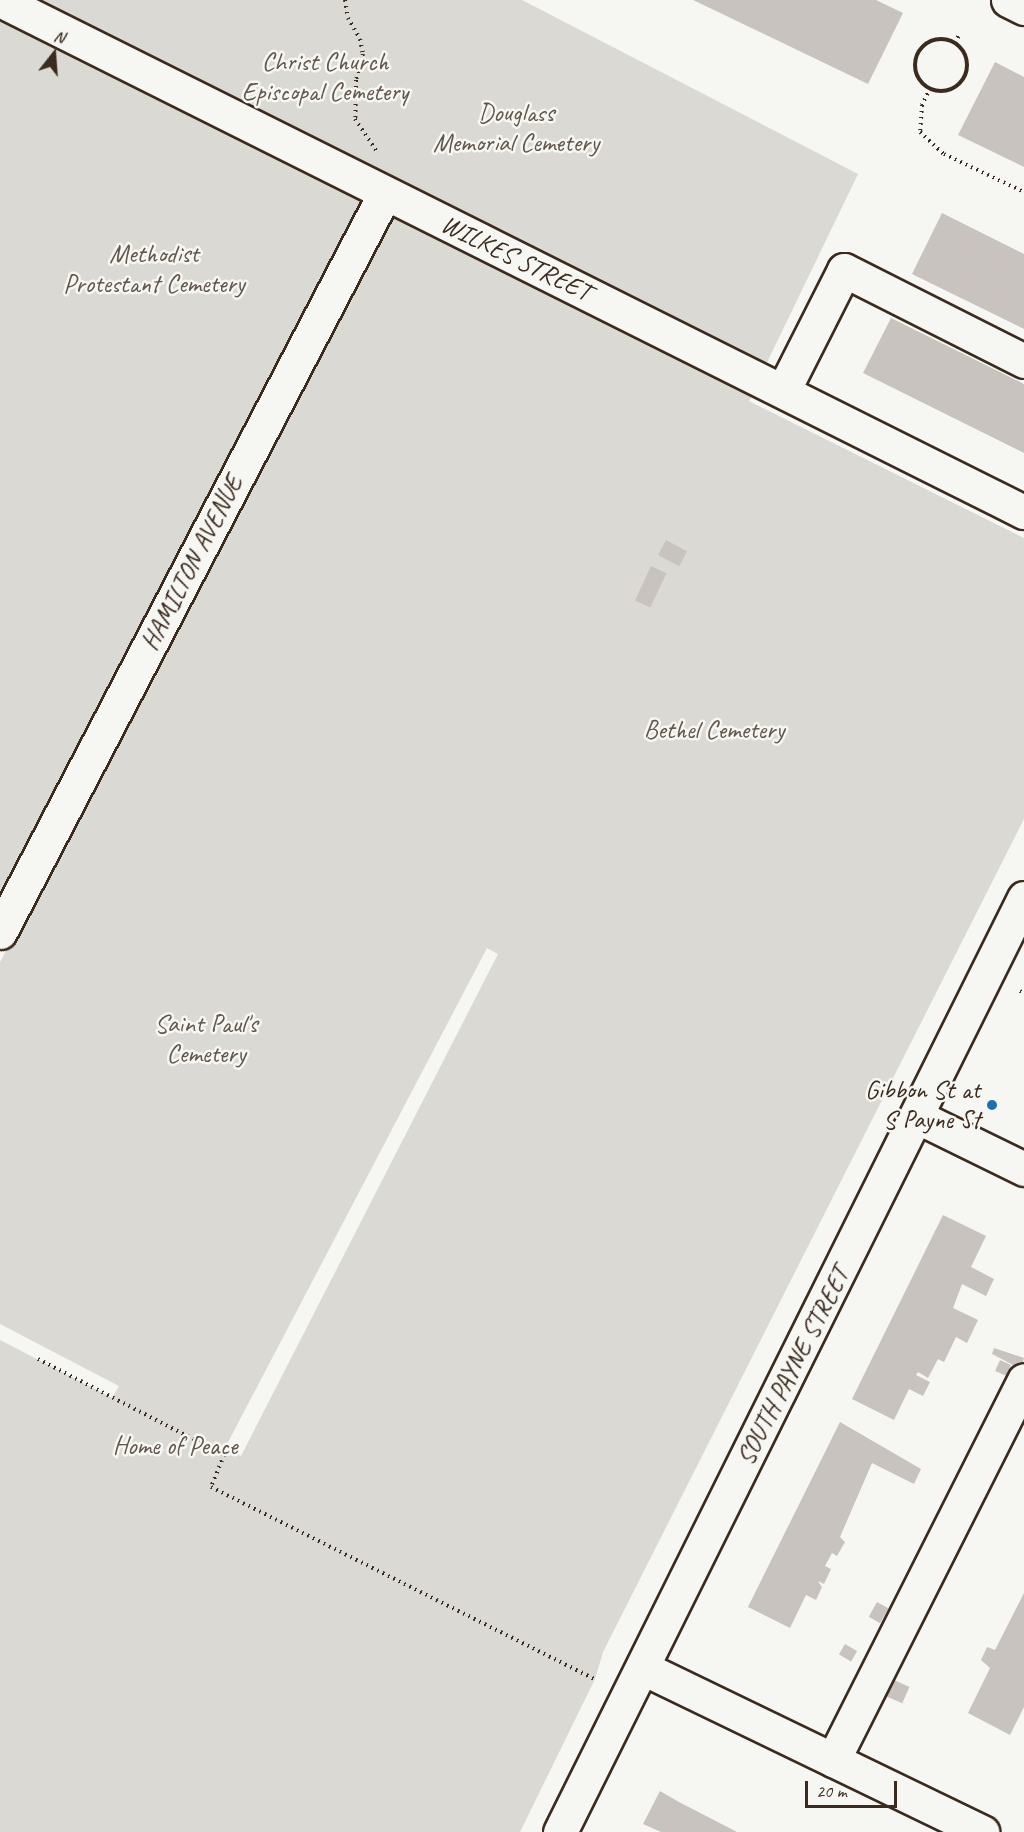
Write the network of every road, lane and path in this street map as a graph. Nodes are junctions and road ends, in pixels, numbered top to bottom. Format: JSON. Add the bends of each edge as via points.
{"nodes":[{"id":1,"x":345,"y":0,"type":"edge"},
{"id":2,"x":1008,"y":0,"type":"edge"},
{"id":3,"x":4,"y":2,"type":"edge"},
{"id":4,"x":1024,"y":8,"type":"edge"},
{"id":5,"x":960,"y":33,"type":"dead end"},
{"id":6,"x":955,"y":43,"type":"junction"},
{"id":7,"x":930,"y":88,"type":"junction"},
{"id":8,"x":375,"y":188,"type":"junction"},
{"id":9,"x":1024,"y":192,"type":"edge"},
{"id":10,"x":1024,"y":361,"type":"edge"},
{"id":11,"x":784,"y":389,"type":"junction"},
{"id":12,"x":1024,"y":512,"type":"edge"},
{"id":13,"x":1024,"y":898,"type":"edge"},
{"id":14,"x":0,"y":932,"type":"edge"},
{"id":15,"x":918,"y":1117,"type":"junction"},
{"id":16,"x":1024,"y":1169,"type":"edge"},
{"id":17,"x":38,"y":1359,"type":"dead end"},
{"id":18,"x":1024,"y":1380,"type":"edge"},
{"id":19,"x":643,"y":1668,"type":"junction"},
{"id":20,"x":595,"y":1679,"type":"dead end"},
{"id":21,"x":833,"y":1760,"type":"junction"},
{"id":22,"x":560,"y":1832,"type":"edge"},
{"id":23,"x":981,"y":1832,"type":"edge"}],
"edges":[{"from":1,"to":8,"type":"path","via":[[363,54],[356,80],[355,119],[379,156]]},
{"from":2,"to":4,"type":"street"},
{"from":3,"to":8,"type":"street","name":"WILKES STREET"},
{"from":5,"to":6,"type":"path"},
{"from":6,"to":7,"type":"path","via":[[966,56],[966,73],[946,90]]},
{"from":6,"to":7,"type":"path","via":[[939,39],[918,52],[915,68]]},
{"from":7,"to":9,"type":"path","via":[[922,105],[920,132],[944,154]]},
{"from":8,"to":11,"type":"street","name":"WILKES STREET"},
{"from":8,"to":14,"type":"street","name":"HAMILTON AVENUE"},
{"from":10,"to":11,"type":"street","via":[[844,270]]},
{"from":11,"to":12,"type":"street","name":"WILKES STREET"},
{"from":13,"to":15,"type":"street","name":"SOUTH PAYNE STREET"},
{"from":15,"to":16,"type":"street"},
{"from":15,"to":19,"type":"street","name":"SOUTH PAYNE STREET"},
{"from":17,"to":20,"type":"path","via":[[224,1455],[210,1487]]},
{"from":18,"to":21,"type":"street"},
{"from":19,"to":21,"type":"street"},
{"from":19,"to":22,"type":"street","name":"SOUTH PAYNE STREET"},
{"from":21,"to":23,"type":"street"}]}
